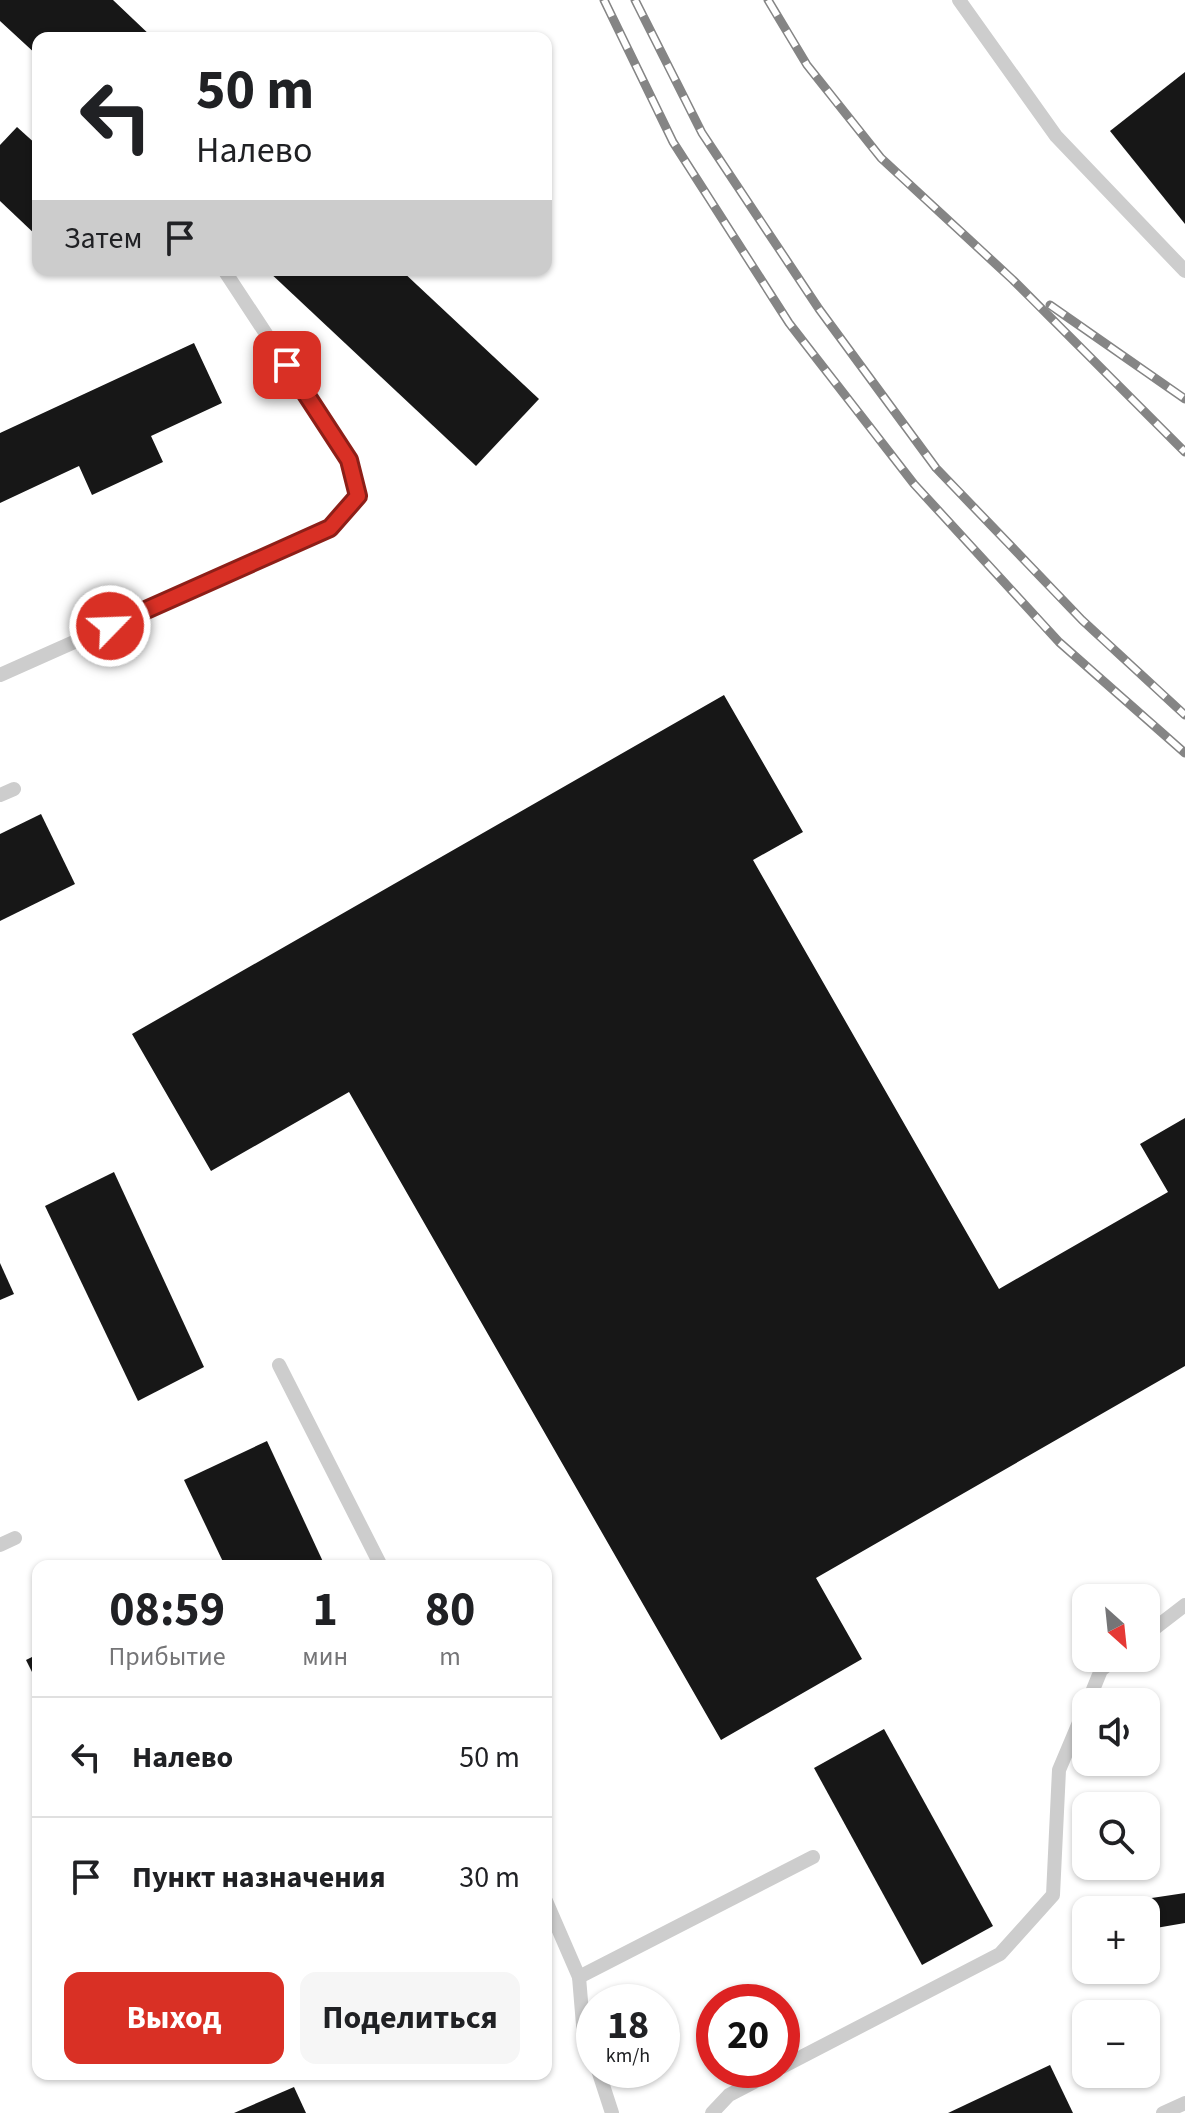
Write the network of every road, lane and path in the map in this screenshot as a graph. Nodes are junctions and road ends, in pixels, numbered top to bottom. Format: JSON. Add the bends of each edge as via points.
{"nodes":[{"id":1,"x":959,"y":0,"type":"edge"},
{"id":2,"x":1185,"y":271,"type":"edge"},
{"id":3,"x":228,"y":276,"type":"edge"},
{"id":4,"x":0,"y":675,"type":"edge"},
{"id":5,"x":279,"y":1365,"type":"dead end"},
{"id":6,"x":15,"y":1538,"type":"dead end"},
{"id":7,"x":0,"y":1545,"type":"edge"},
{"id":8,"x":378,"y":1560,"type":"edge"},
{"id":9,"x":1185,"y":1605,"type":"edge"},
{"id":10,"x":1160,"y":1624,"type":"edge"},
{"id":11,"x":1072,"y":1739,"type":"edge"},
{"id":12,"x":813,"y":1857,"type":"dead end"},
{"id":13,"x":552,"y":1915,"type":"edge"},
{"id":14,"x":579,"y":1977,"type":"junction"},
{"id":15,"x":580,"y":1984,"type":"edge"},
{"id":16,"x":800,"y":2058,"type":"edge"},
{"id":17,"x":604,"y":2088,"type":"edge"},
{"id":18,"x":742,"y":2088,"type":"edge"},
{"id":19,"x":1185,"y":2103,"type":"edge"},
{"id":20,"x":612,"y":2113,"type":"edge"},
{"id":21,"x":712,"y":2113,"type":"edge"},
{"id":22,"x":1163,"y":2113,"type":"edge"}],
"edges":[{"from":1,"to":2,"type":"lane","via":[[1056,136]]},
{"from":3,"to":4,"type":"lane","via":[[349,460],[358,496],[330,528]]},
{"from":5,"to":8,"type":"lane"},
{"from":6,"to":7,"type":"lane"},
{"from":9,"to":10,"type":"lane"},
{"from":11,"to":16,"type":"lane","via":[[1059,1770],[1053,1895],[1000,1954]]},
{"from":12,"to":14,"type":"lane"},
{"from":13,"to":14,"type":"lane"},
{"from":14,"to":15,"type":"lane"},
{"from":17,"to":20,"type":"lane"},
{"from":18,"to":21,"type":"lane"},
{"from":19,"to":22,"type":"lane"}]}
